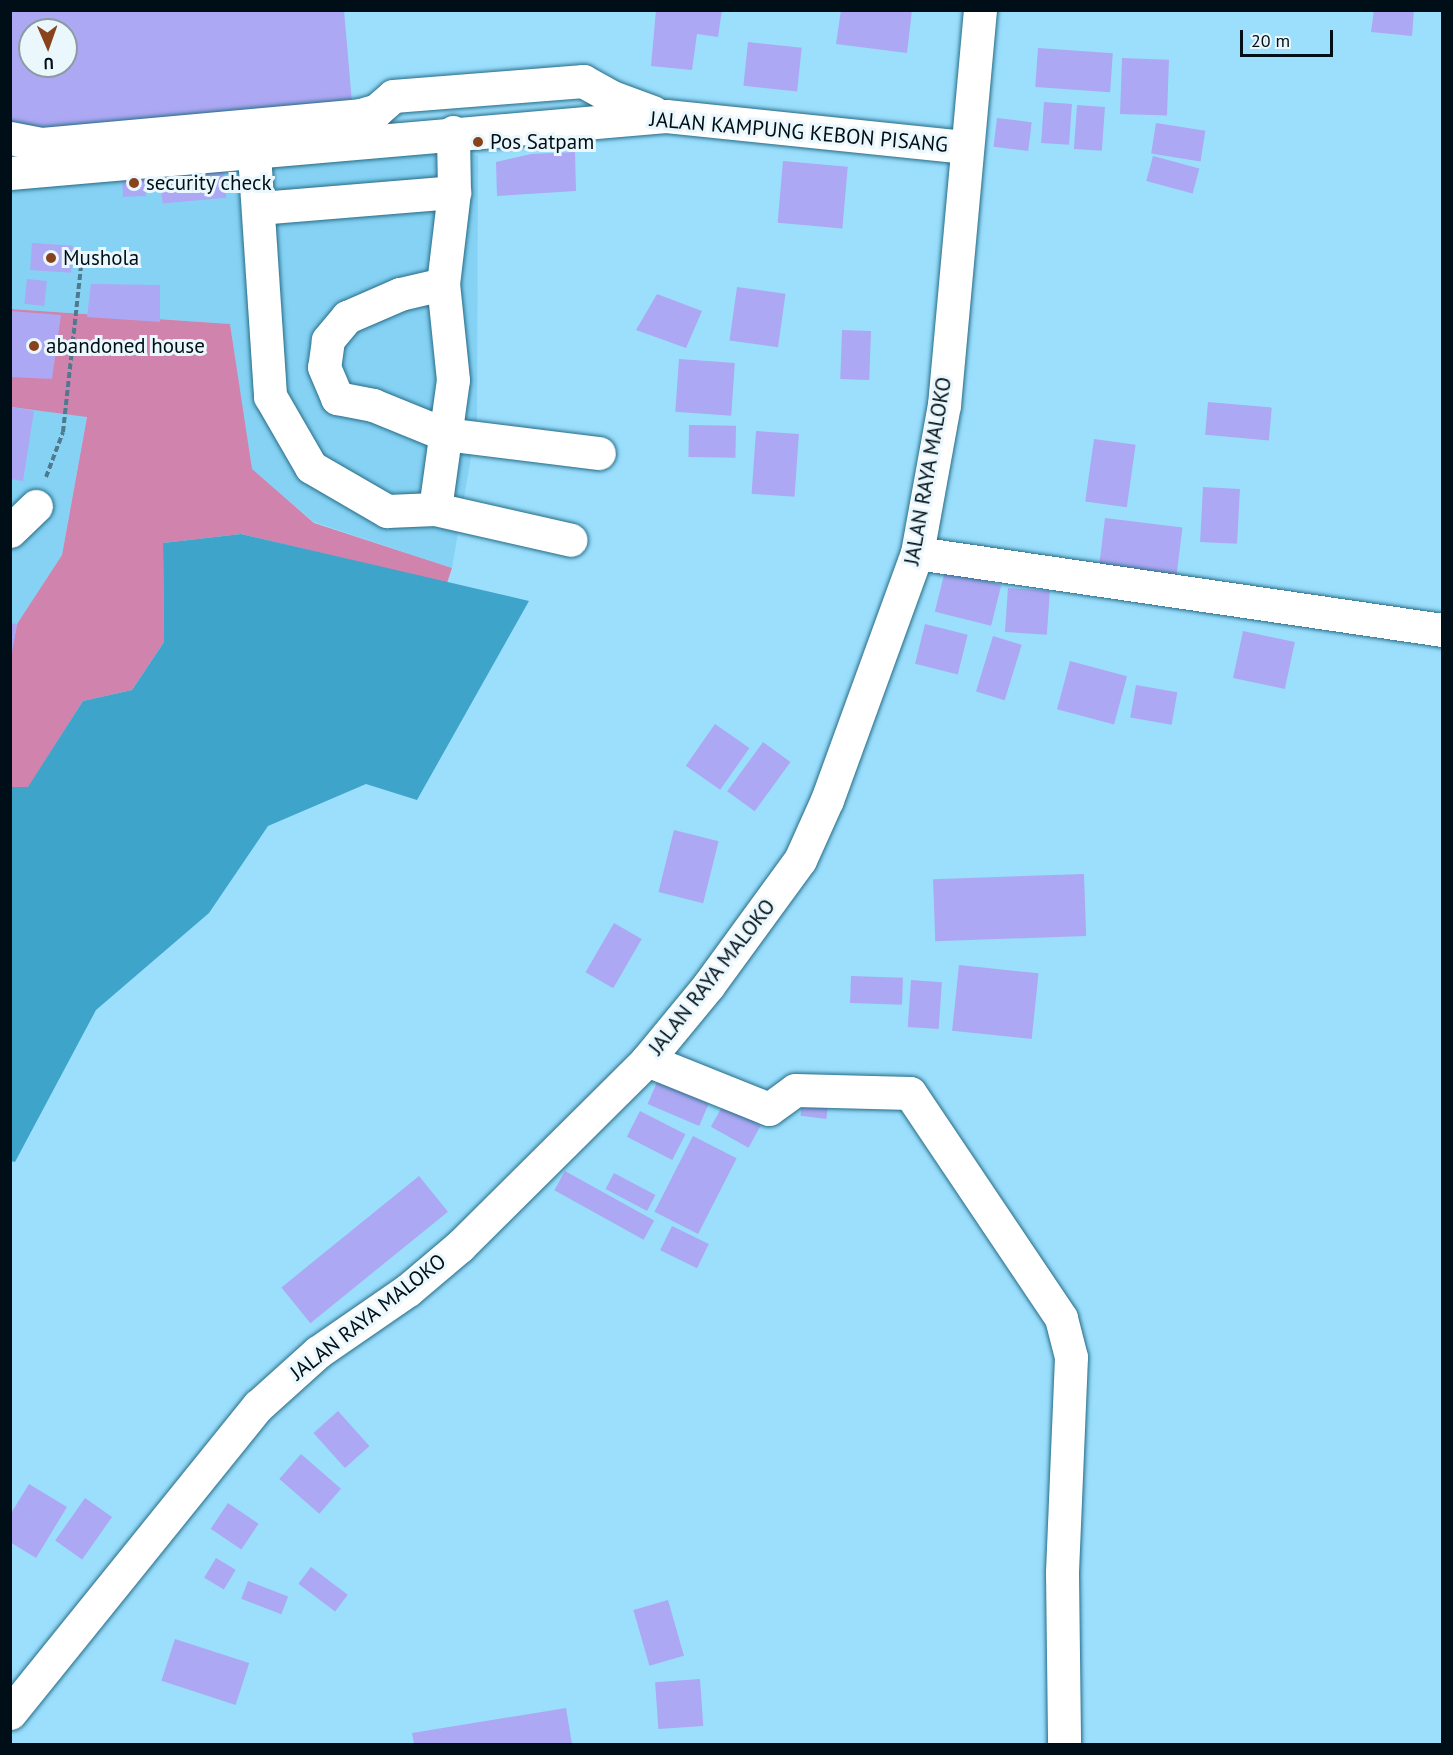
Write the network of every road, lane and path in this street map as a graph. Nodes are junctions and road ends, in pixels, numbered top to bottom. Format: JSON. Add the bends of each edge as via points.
{"nodes":[{"id":1,"x":980,"y":10,"type":"edge"},
{"id":2,"x":666,"y":116,"type":"junction"},
{"id":3,"x":453,"y":132,"type":"junction"},
{"id":4,"x":10,"y":138,"type":"edge"},
{"id":5,"x":966,"y":147,"type":"junction"},
{"id":6,"x":254,"y":154,"type":"junction"},
{"id":7,"x":10,"y":173,"type":"edge"},
{"id":8,"x":454,"y":192,"type":"junction"},
{"id":9,"x":259,"y":208,"type":"junction"},
{"id":10,"x":81,"y":265,"type":"dead end"},
{"id":11,"x":443,"y":284,"type":"junction"},
{"id":12,"x":444,"y":434,"type":"junction"},
{"id":13,"x":599,"y":453,"type":"dead end"},
{"id":14,"x":36,"y":506,"type":"joint"},
{"id":15,"x":435,"y":509,"type":"junction"},
{"id":16,"x":10,"y":531,"type":"edge"},
{"id":17,"x":571,"y":540,"type":"dead end"},
{"id":18,"x":917,"y":553,"type":"junction"},
{"id":19,"x":1443,"y":630,"type":"edge"},
{"id":20,"x":647,"y":1060,"type":"junction"},
{"id":21,"x":10,"y":1713,"type":"edge"},
{"id":22,"x":1064,"y":1744,"type":"edge"}],
"edges":[{"from":1,"to":5,"type":"street","name":"JALAN RAYA MALOKO"},
{"from":2,"to":3,"type":"street","name":"JALAN KAMPUNG KEBON PISANG"},
{"from":2,"to":4,"type":"street","via":[[612,97],[583,81],[393,96],[377,110],[360,115],[42,144]]},
{"from":2,"to":5,"type":"street","name":"JALAN KAMPUNG KEBON PISANG"},
{"from":3,"to":6,"type":"street","name":"JALAN KAMPUNG KEBON PISANG"},
{"from":3,"to":8,"type":"street"},
{"from":5,"to":18,"type":"street","name":"JALAN RAYA MALOKO","via":[[944,405]]},
{"from":6,"to":7,"type":"street","name":"JALAN KAMPUNG KEBON PISANG"},
{"from":6,"to":9,"type":"street"},
{"from":8,"to":9,"type":"street"},
{"from":8,"to":11,"type":"street"},
{"from":9,"to":15,"type":"street","via":[[270,396],[288,433],[311,467],[349,492],[387,511]]},
{"from":10,"to":14,"type":"path","via":[[63,432]]},
{"from":11,"to":12,"type":"street","via":[[453,380]]},
{"from":11,"to":12,"type":"street","via":[[400,294],[347,317],[328,340],[324,367],[337,398],[373,405]]},
{"from":12,"to":13,"type":"street"},
{"from":12,"to":15,"type":"street"},
{"from":14,"to":16,"type":"street"},
{"from":15,"to":17,"type":"street"},
{"from":18,"to":19,"type":"street"},
{"from":18,"to":20,"type":"street","name":"JALAN RAYA MALOKO","via":[[831,790],[800,860],[715,977]]},
{"from":20,"to":21,"type":"street","name":"JALAN RAYA MALOKO","via":[[460,1246],[408,1290],[318,1352],[258,1406]]},
{"from":20,"to":22,"type":"street","via":[[769,1109],[795,1090],[910,1093],[1061,1318],[1071,1357],[1062,1573]]}]}
